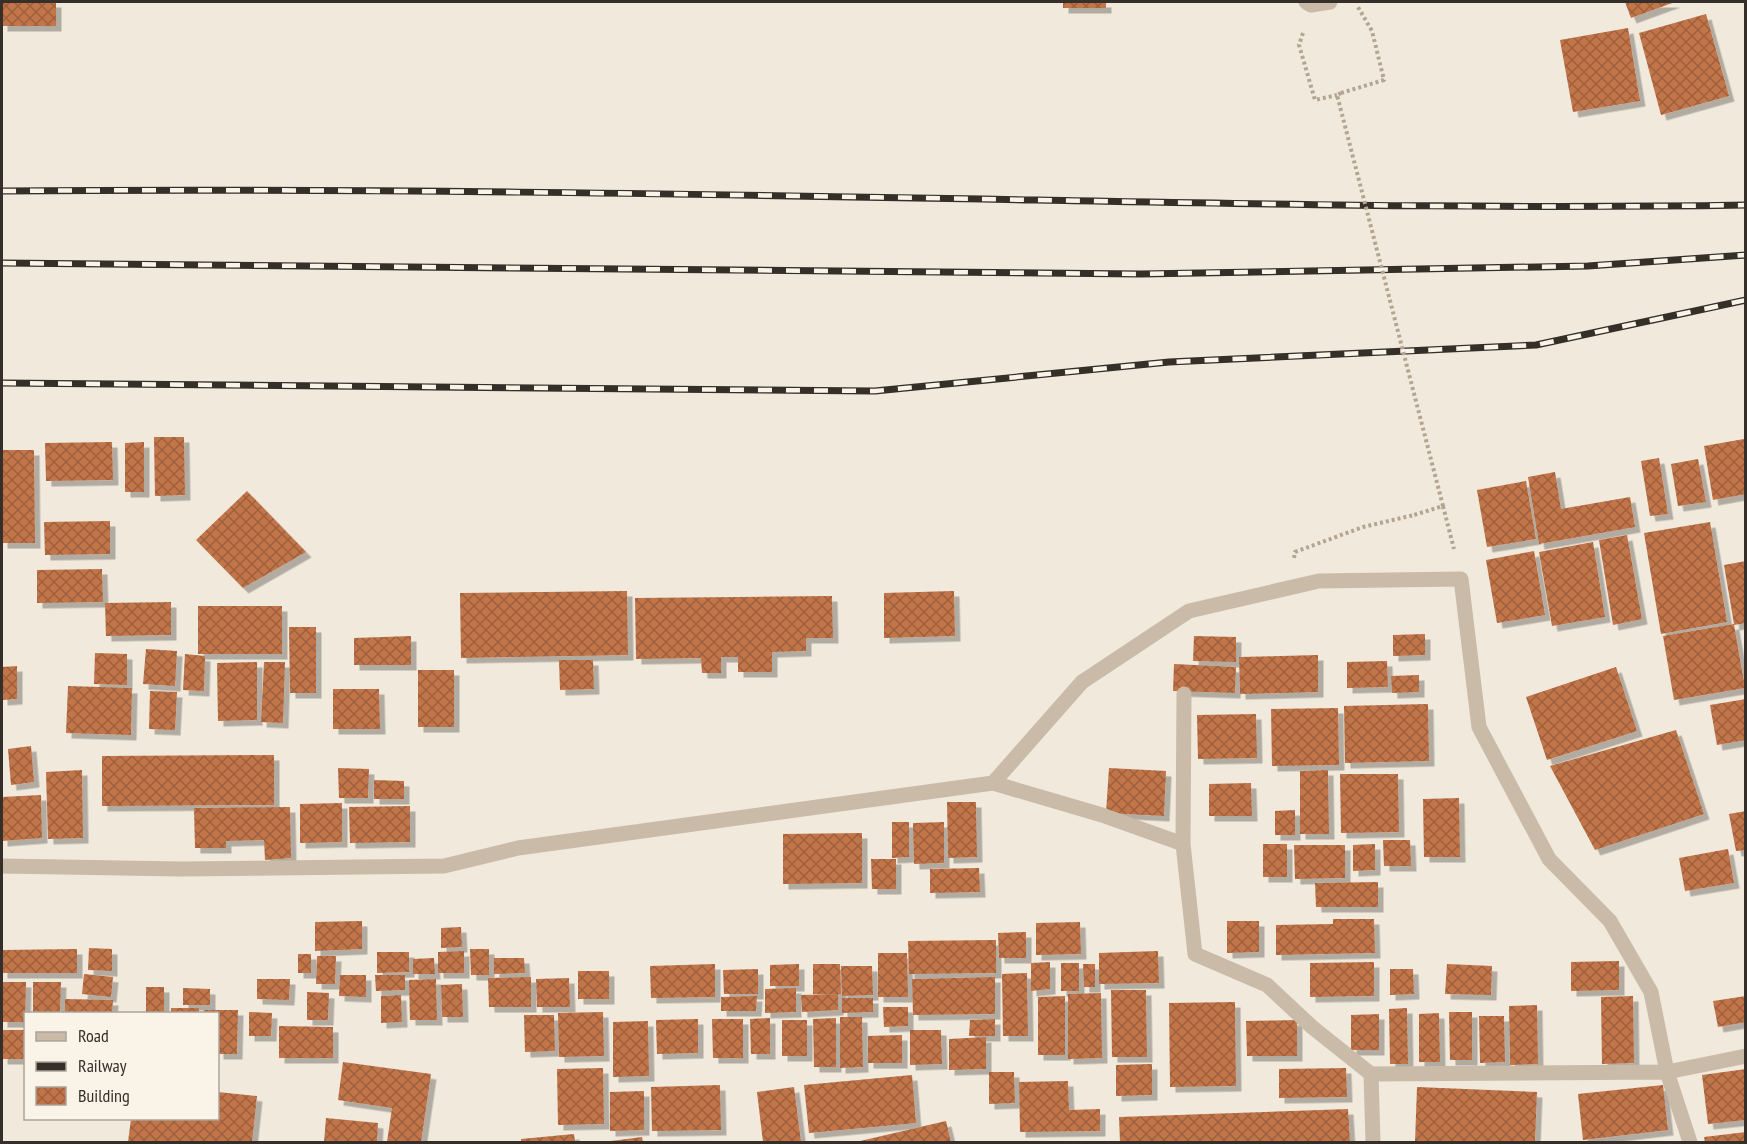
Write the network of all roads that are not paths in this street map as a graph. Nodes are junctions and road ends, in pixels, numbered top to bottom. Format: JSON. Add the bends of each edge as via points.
{"nodes":[{"id":1,"x":1306,"y":2,"type":"edge"},
{"id":2,"x":1330,"y":2,"type":"edge"},
{"id":3,"x":1184,"y":694,"type":"dead end"},
{"id":4,"x":993,"y":783,"type":"junction"},
{"id":5,"x":1183,"y":844,"type":"junction"},
{"id":6,"x":2,"y":866,"type":"edge"},
{"id":7,"x":1746,"y":1056,"type":"edge"},
{"id":8,"x":1667,"y":1072,"type":"junction"},
{"id":9,"x":1371,"y":1074,"type":"junction"},
{"id":10,"x":1373,"y":1143,"type":"edge"},
{"id":11,"x":1690,"y":1143,"type":"edge"}],
"edges":[{"from":1,"to":2,"type":"street"},
{"from":3,"to":5,"type":"street"},
{"from":4,"to":5,"type":"street"},
{"from":4,"to":6,"type":"street","via":[[518,848],[444,866]]},
{"from":4,"to":8,"type":"street","via":[[1082,682],[1189,611],[1319,581],[1461,579],[1479,727],[1550,859],[1610,921],[1650,992]]},
{"from":5,"to":9,"type":"street","via":[[1195,954],[1267,985]]},
{"from":7,"to":8,"type":"street"},
{"from":8,"to":9,"type":"street"},
{"from":8,"to":11,"type":"street"},
{"from":9,"to":10,"type":"street"}]}
